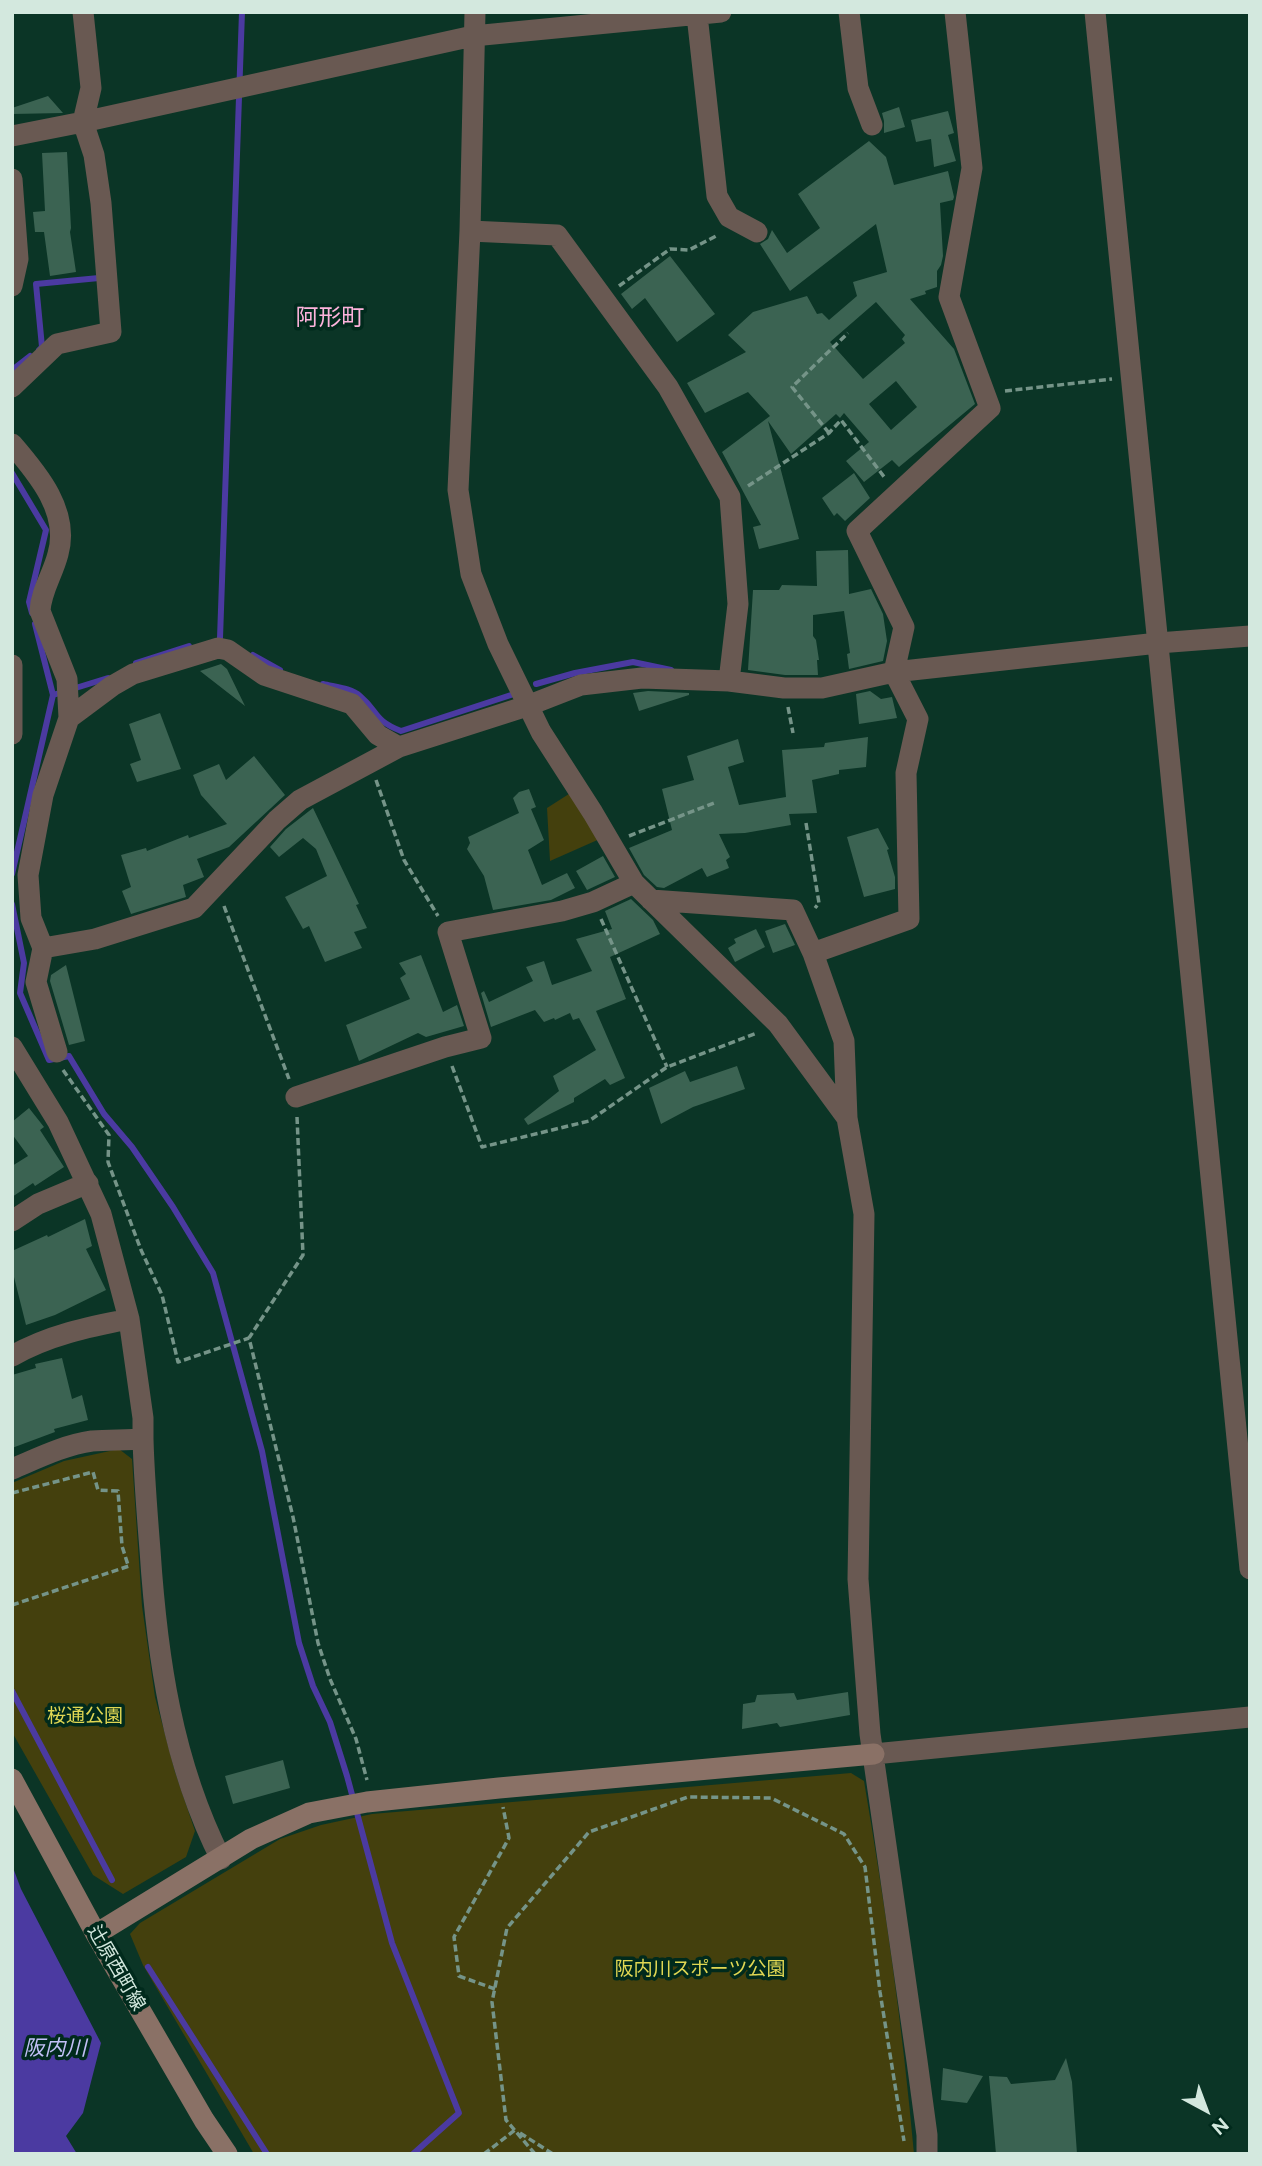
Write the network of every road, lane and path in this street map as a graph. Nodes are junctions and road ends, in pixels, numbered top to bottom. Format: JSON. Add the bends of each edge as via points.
{"nodes":[{"id":1,"x":83,"y":12,"type":"edge"},
{"id":2,"x":475,"y":12,"type":"edge"},
{"id":3,"x":721,"y":12,"type":"edge"},
{"id":4,"x":849,"y":12,"type":"edge"},
{"id":5,"x":955,"y":12,"type":"edge"},
{"id":6,"x":1095,"y":12,"type":"edge"},
{"id":7,"x":697,"y":15,"type":"junction"},
{"id":8,"x":473,"y":36,"type":"junction"},
{"id":9,"x":83,"y":122,"type":"junction"},
{"id":10,"x":873,"y":125,"type":"dead end"},
{"id":11,"x":12,"y":136,"type":"edge"},
{"id":12,"x":12,"y":179,"type":"edge"},
{"id":13,"x":14,"y":216,"type":"edge"},
{"id":14,"x":749,"y":228,"type":"joint"},
{"id":15,"x":470,"y":232,"type":"junction"},
{"id":16,"x":12,"y":286,"type":"edge"},
{"id":17,"x":603,"y":298,"type":"junction"},
{"id":18,"x":848,"y":333,"type":"dead end"},
{"id":19,"x":1131,"y":376,"type":"junction"},
{"id":20,"x":12,"y":387,"type":"edge"},
{"id":21,"x":985,"y":394,"type":"junction"},
{"id":22,"x":829,"y":433,"type":"junction"},
{"id":23,"x":12,"y":444,"type":"edge"},
{"id":24,"x":897,"y":494,"type":"junction"},
{"id":25,"x":730,"y":497,"type":"junction"},
{"id":26,"x":1250,"y":636,"type":"edge"},
{"id":27,"x":1158,"y":643,"type":"junction"},
{"id":28,"x":12,"y":665,"type":"edge"},
{"id":29,"x":894,"y":672,"type":"junction"},
{"id":30,"x":729,"y":681,"type":"junction"},
{"id":31,"x":527,"y":706,"type":"junction"},
{"id":32,"x":68,"y":710,"type":"junction"},
{"id":33,"x":12,"y":733,"type":"edge"},
{"id":34,"x":399,"y":747,"type":"junction"},
{"id":35,"x":370,"y":761,"type":"junction"},
{"id":36,"x":714,"y":803,"type":"dead end"},
{"id":37,"x":806,"y":823,"type":"dead end"},
{"id":38,"x":610,"y":841,"type":"junction"},
{"id":39,"x":634,"y":883,"type":"junction"},
{"id":40,"x":216,"y":884,"type":"junction"},
{"id":41,"x":651,"y":900,"type":"junction"},
{"id":42,"x":593,"y":902,"type":"junction"},
{"id":43,"x":793,"y":910,"type":"junction"},
{"id":44,"x":448,"y":932,"type":"junction"},
{"id":45,"x":43,"y":948,"type":"junction"},
{"id":46,"x":813,"y":953,"type":"junction"},
{"id":47,"x":778,"y":1024,"type":"junction"},
{"id":48,"x":12,"y":1047,"type":"edge"},
{"id":49,"x":446,"y":1047,"type":"junction"},
{"id":50,"x":59,"y":1059,"type":"joint"},
{"id":51,"x":667,"y":1067,"type":"junction"},
{"id":52,"x":19,"y":1073,"type":"edge"},
{"id":53,"x":296,"y":1097,"type":"junction"},
{"id":54,"x":847,"y":1118,"type":"junction"},
{"id":55,"x":88,"y":1183,"type":"junction"},
{"id":56,"x":12,"y":1221,"type":"edge"},
{"id":57,"x":129,"y":1320,"type":"junction"},
{"id":58,"x":248,"y":1339,"type":"junction"},
{"id":59,"x":12,"y":1356,"type":"edge"},
{"id":60,"x":143,"y":1439,"type":"junction"},
{"id":61,"x":12,"y":1469,"type":"edge"},
{"id":62,"x":123,"y":1490,"type":"dead end"},
{"id":63,"x":12,"y":1493,"type":"edge"},
{"id":64,"x":129,"y":1566,"type":"junction"},
{"id":65,"x":1250,"y":1569,"type":"edge"},
{"id":66,"x":12,"y":1605,"type":"edge"},
{"id":67,"x":1250,"y":1717,"type":"edge"},
{"id":68,"x":874,"y":1754,"type":"junction"},
{"id":69,"x":12,"y":1779,"type":"edge"},
{"id":70,"x":499,"y":1788,"type":"junction"},
{"id":71,"x":362,"y":1803,"type":"junction"},
{"id":72,"x":221,"y":1858,"type":"junction"},
{"id":73,"x":96,"y":1934,"type":"junction"},
{"id":74,"x":495,"y":1989,"type":"junction"},
{"id":75,"x":515,"y":2130,"type":"junction"},
{"id":76,"x":904,"y":2141,"type":"dead end"},
{"id":77,"x":227,"y":2154,"type":"edge"},
{"id":78,"x":484,"y":2154,"type":"edge"},
{"id":79,"x":536,"y":2154,"type":"edge"},
{"id":80,"x":553,"y":2154,"type":"edge"},
{"id":81,"x":927,"y":2154,"type":"edge"}],
"edges":[{"from":1,"to":9,"type":"street","via":[[91,88]]},
{"from":2,"to":8,"type":"street"},
{"from":3,"to":7,"type":"street"},
{"from":4,"to":10,"type":"street","via":[[858,88]]},
{"from":5,"to":21,"type":"street","via":[[972,168],[949,297]]},
{"from":6,"to":19,"type":"street"},
{"from":7,"to":8,"type":"street"},
{"from":7,"to":14,"type":"street","via":[[717,196],[729,217]]},
{"from":8,"to":9,"type":"street"},
{"from":8,"to":15,"type":"street"},
{"from":9,"to":11,"type":"street"},
{"from":9,"to":20,"type":"street","via":[[94,155],[101,203],[111,332],[57,344]]},
{"from":12,"to":13,"type":"street"},
{"from":13,"to":16,"type":"street","via":[[18,259]]},
{"from":14,"to":17,"type":"path","via":[[689,250],[670,249]]},
{"from":15,"to":17,"type":"street","via":[[557,235]]},
{"from":15,"to":31,"type":"street","via":[[458,490],[471,574]]},
{"from":17,"to":25,"type":"street","via":[[668,387]]},
{"from":18,"to":22,"type":"path","via":[[792,387]]},
{"from":19,"to":21,"type":"path"},
{"from":19,"to":27,"type":"street"},
{"from":21,"to":24,"type":"street","via":[[990,408]]},
{"from":22,"to":24,"type":"path","via":[[841,420]]},
{"from":22,"to":25,"type":"path"},
{"from":23,"to":32,"type":"street","via":[[42,482],[57,515],[59,552],[40,611],[67,679]]},
{"from":24,"to":29,"type":"street","via":[[857,531],[905,627]]},
{"from":25,"to":30,"type":"street","via":[[738,604]]},
{"from":26,"to":27,"type":"street"},
{"from":27,"to":29,"type":"street"},
{"from":27,"to":65,"type":"street"},
{"from":28,"to":33,"type":"street"},
{"from":29,"to":30,"type":"street","via":[[822,688]]},
{"from":29,"to":46,"type":"street","via":[[918,719],[906,773],[909,919]]},
{"from":30,"to":31,"type":"street","via":[[642,678],[581,685]]},
{"from":31,"to":34,"type":"street"},
{"from":31,"to":38,"type":"street"},
{"from":32,"to":34,"type":"street","via":[[133,674],[228,650],[264,675],[352,704],[378,735]]},
{"from":32,"to":45,"type":"street","via":[[43,795],[28,875],[31,918]]},
{"from":34,"to":35,"type":"street"},
{"from":35,"to":40,"type":"street","via":[[300,800]]},
{"from":35,"to":44,"type":"path","via":[[404,860]]},
{"from":36,"to":38,"type":"path"},
{"from":37,"to":43,"type":"path","via":[[819,903],[806,912]]},
{"from":38,"to":39,"type":"street"},
{"from":39,"to":41,"type":"street"},
{"from":39,"to":42,"type":"street"},
{"from":40,"to":45,"type":"street","via":[[194,908],[95,939]]},
{"from":40,"to":53,"type":"path"},
{"from":41,"to":43,"type":"street"},
{"from":41,"to":47,"type":"street"},
{"from":42,"to":44,"type":"street"},
{"from":42,"to":51,"type":"path"},
{"from":43,"to":46,"type":"street"},
{"from":44,"to":49,"type":"street","via":[[481,1038]]},
{"from":45,"to":50,"type":"street","via":[[36,982]]},
{"from":46,"to":54,"type":"street","via":[[844,1041]]},
{"from":47,"to":51,"type":"path"},
{"from":47,"to":54,"type":"street"},
{"from":48,"to":52,"type":"street"},
{"from":49,"to":51,"type":"path","via":[[482,1147],[589,1121]]},
{"from":49,"to":53,"type":"street"},
{"from":50,"to":58,"type":"path","via":[[109,1135],[108,1162],[162,1295],[178,1362]]},
{"from":52,"to":55,"type":"street","via":[[58,1122]]},
{"from":53,"to":58,"type":"path","via":[[303,1255]]},
{"from":54,"to":68,"type":"street","via":[[864,1214],[858,1579]]},
{"from":55,"to":56,"type":"street"},
{"from":55,"to":57,"type":"street","via":[[101,1213]]},
{"from":57,"to":59,"type":"street","via":[[72,1330]]},
{"from":57,"to":60,"type":"street"},
{"from":58,"to":71,"type":"path","via":[[293,1517],[318,1643],[356,1739]]},
{"from":60,"to":61,"type":"street","via":[[90,1441]]},
{"from":60,"to":72,"type":"street","via":[[154,1609],[166,1701],[205,1828]]},
{"from":62,"to":64,"type":"path"},
{"from":63,"to":64,"type":"path","via":[[93,1472],[97,1490],[118,1491],[122,1546]]},
{"from":64,"to":66,"type":"path"},
{"from":67,"to":68,"type":"street"},
{"from":68,"to":70,"type":"street"},
{"from":68,"to":81,"type":"street"},
{"from":69,"to":73,"type":"street","name":"辻原西町線"},
{"from":70,"to":71,"type":"street"},
{"from":70,"to":74,"type":"path","via":[[509,1838],[454,1937],[459,1976]]},
{"from":71,"to":72,"type":"street","via":[[309,1813]]},
{"from":72,"to":73,"type":"street"},
{"from":73,"to":77,"type":"street","name":"辻原西町線"},
{"from":74,"to":75,"type":"path","via":[[492,2001],[506,2120]]},
{"from":74,"to":76,"type":"path","via":[[507,1928],[589,1832],[688,1797],[771,1798],[844,1834],[865,1867]]},
{"from":75,"to":78,"type":"path"},
{"from":75,"to":79,"type":"path"},
{"from":75,"to":80,"type":"path"}]}
